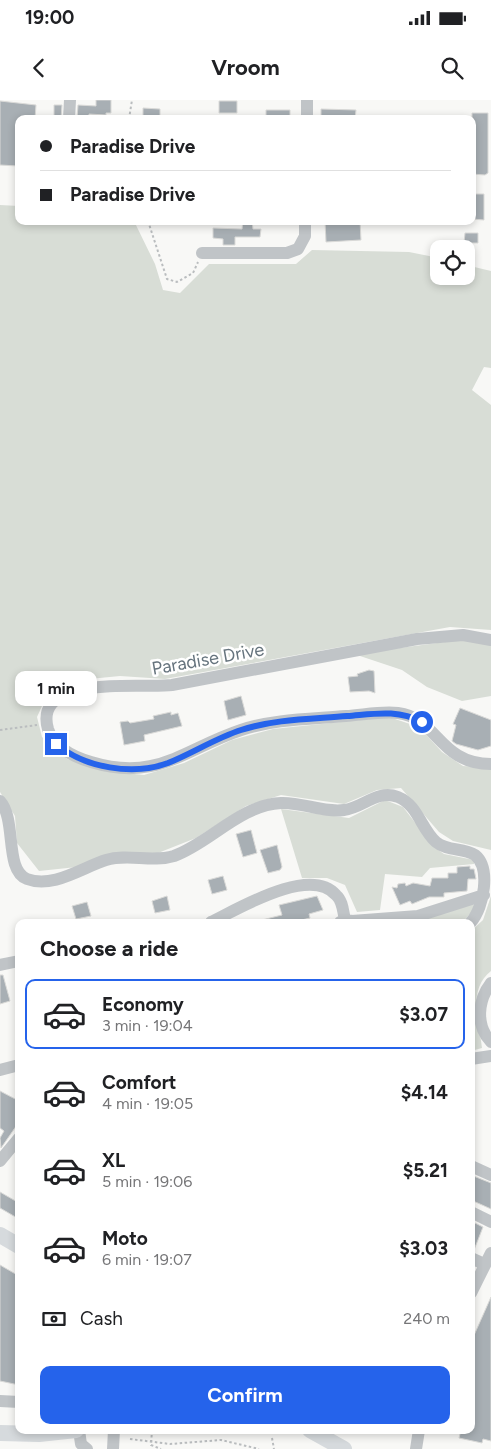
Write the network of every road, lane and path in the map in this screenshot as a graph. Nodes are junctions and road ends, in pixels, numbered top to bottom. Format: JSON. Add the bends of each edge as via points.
{"nodes":[{"id":1,"x":70,"y":100,"type":"edge"},
{"id":2,"x":132,"y":100,"type":"edge"},
{"id":3,"x":307,"y":100,"type":"edge"},
{"id":4,"x":69,"y":115,"type":"edge"},
{"id":5,"x":130,"y":115,"type":"edge"},
{"id":6,"x":307,"y":115,"type":"edge"},
{"id":7,"x":149,"y":225,"type":"edge"},
{"id":8,"x":305,"y":225,"type":"edge"},
{"id":9,"x":202,"y":253,"type":"joint"},
{"id":10,"x":491,"y":640,"type":"edge"},
{"id":11,"x":47,"y":724,"type":"junction"},
{"id":12,"x":0,"y":730,"type":"edge"},
{"id":13,"x":491,"y":764,"type":"edge"},
{"id":14,"x":0,"y":801,"type":"edge"},
{"id":15,"x":484,"y":895,"type":"junction"},
{"id":16,"x":217,"y":919,"type":"edge"},
{"id":17,"x":343,"y":919,"type":"edge"},
{"id":18,"x":385,"y":919,"type":"edge"},
{"id":19,"x":474,"y":919,"type":"edge"},
{"id":20,"x":15,"y":962,"type":"edge"},
{"id":21,"x":0,"y":965,"type":"edge"},
{"id":22,"x":491,"y":982,"type":"edge"},
{"id":23,"x":491,"y":1042,"type":"edge"},
{"id":24,"x":491,"y":1056,"type":"edge"},
{"id":25,"x":475,"y":1058,"type":"edge"},
{"id":26,"x":15,"y":1066,"type":"edge"},
{"id":27,"x":0,"y":1070,"type":"edge"},
{"id":28,"x":10,"y":1143,"type":"edge"},
{"id":29,"x":0,"y":1161,"type":"edge"},
{"id":30,"x":475,"y":1168,"type":"edge"},
{"id":31,"x":491,"y":1176,"type":"edge"},
{"id":32,"x":475,"y":1214,"type":"edge"},
{"id":33,"x":491,"y":1222,"type":"edge"},
{"id":34,"x":0,"y":1235,"type":"edge"},
{"id":35,"x":15,"y":1244,"type":"edge"},
{"id":36,"x":475,"y":1258,"type":"edge"},
{"id":37,"x":488,"y":1258,"type":"edge"},
{"id":38,"x":475,"y":1285,"type":"edge"},
{"id":39,"x":0,"y":1401,"type":"edge"},
{"id":40,"x":15,"y":1402,"type":"edge"},
{"id":41,"x":0,"y":1432,"type":"edge"},
{"id":42,"x":15,"y":1433,"type":"edge"},
{"id":43,"x":78,"y":1434,"type":"edge"},
{"id":44,"x":114,"y":1434,"type":"edge"},
{"id":45,"x":152,"y":1434,"type":"edge"},
{"id":46,"x":317,"y":1434,"type":"edge"},
{"id":47,"x":418,"y":1434,"type":"edge"},
{"id":48,"x":130,"y":1438,"type":"dead end"},
{"id":49,"x":272,"y":1438,"type":"dead end"},
{"id":50,"x":151,"y":1441,"type":"junction"},
{"id":51,"x":87,"y":1449,"type":"edge"},
{"id":52,"x":113,"y":1449,"type":"edge"},
{"id":53,"x":161,"y":1449,"type":"edge"},
{"id":54,"x":259,"y":1449,"type":"edge"},
{"id":55,"x":274,"y":1449,"type":"edge"},
{"id":56,"x":344,"y":1449,"type":"edge"},
{"id":57,"x":416,"y":1449,"type":"edge"}],
"edges":[{"from":1,"to":4,"type":"street"},
{"from":2,"to":5,"type":"path"},
{"from":3,"to":6,"type":"street"},
{"from":7,"to":9,"type":"path","via":[[167,279],[177,282],[192,273]]},
{"from":8,"to":9,"type":"street","via":[[305,236],[298,249],[287,252]]},
{"from":10,"to":11,"type":"street","name":"Paradise Drive","via":[[463,635],[417,638],[154,688],[84,688],[67,692],[54,701]]},
{"from":11,"to":12,"type":"path"},
{"from":11,"to":13,"type":"street","via":[[56,744],[79,759],[117,768],[153,768],[243,729],[399,713],[422,722],[452,754]]},
{"from":14,"to":15,"type":"street","via":[[10,821],[18,873],[38,881],[66,876],[113,858],[155,860],[172,856],[189,849],[244,814],[280,802],[345,810],[374,797],[397,797],[408,804],[435,841],[445,848],[475,854],[482,861],[486,881]]},
{"from":15,"to":18,"type":"street","via":[[418,916]]},
{"from":15,"to":19,"type":"street","via":[[479,913]]},
{"from":16,"to":17,"type":"street","via":[[289,886],[324,888],[336,894],[342,903]]},
{"from":20,"to":21,"type":"street"},
{"from":22,"to":23,"type":"street","via":[[481,1001],[479,1014]]},
{"from":24,"to":25,"type":"street"},
{"from":26,"to":27,"type":"street"},
{"from":28,"to":29,"type":"street"},
{"from":30,"to":31,"type":"street"},
{"from":32,"to":33,"type":"street"},
{"from":34,"to":35,"type":"main road"},
{"from":36,"to":37,"type":"street"},
{"from":37,"to":38,"type":"street"},
{"from":39,"to":40,"type":"street"},
{"from":41,"to":42,"type":"main road"},
{"from":43,"to":51,"type":"street","via":[[81,1444]]},
{"from":44,"to":52,"type":"street"},
{"from":45,"to":50,"type":"path"},
{"from":46,"to":56,"type":"main road"},
{"from":47,"to":57,"type":"street"},
{"from":48,"to":50,"type":"path"},
{"from":49,"to":55,"type":"path"},
{"from":50,"to":53,"type":"path"},
{"from":50,"to":54,"type":"path","via":[[170,1444],[221,1440]]}]}
